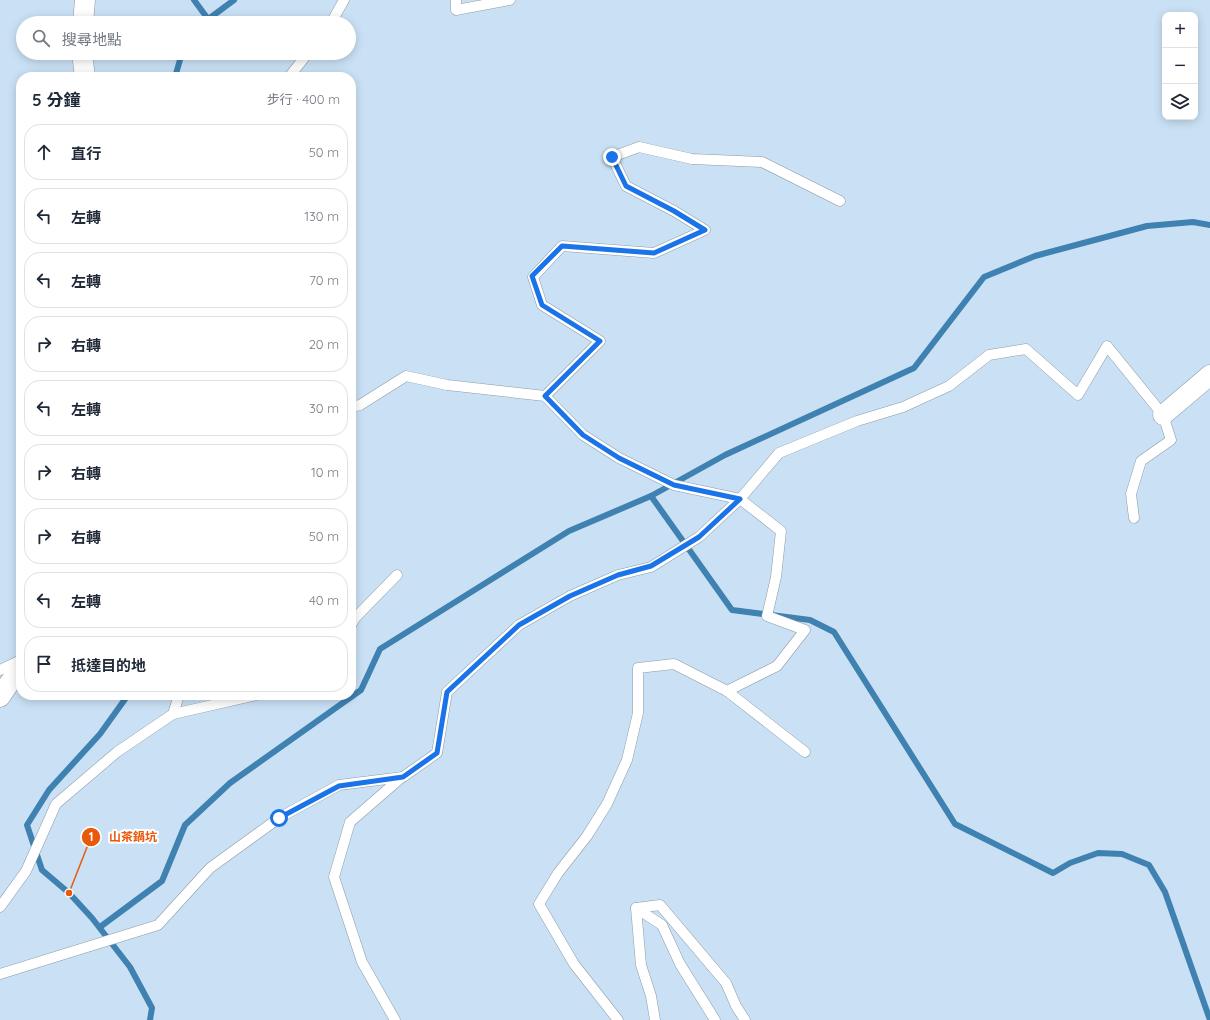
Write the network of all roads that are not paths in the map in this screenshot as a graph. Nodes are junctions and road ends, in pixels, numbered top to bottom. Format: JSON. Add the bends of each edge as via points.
{"nodes":[{"id":1,"x":85,"y":0,"type":"edge"},
{"id":2,"x":344,"y":0,"type":"edge"},
{"id":3,"x":456,"y":0,"type":"edge"},
{"id":4,"x":510,"y":0,"type":"edge"},
{"id":5,"x":84,"y":16,"type":"edge"},
{"id":6,"x":335,"y":16,"type":"edge"},
{"id":7,"x":83,"y":60,"type":"edge"},
{"id":8,"x":302,"y":60,"type":"edge"},
{"id":9,"x":84,"y":72,"type":"edge"},
{"id":10,"x":293,"y":72,"type":"edge"},
{"id":11,"x":840,"y":201,"type":"dead end"},
{"id":12,"x":1210,"y":375,"type":"edge"},
{"id":13,"x":545,"y":396,"type":"junction"},
{"id":14,"x":356,"y":406,"type":"edge"},
{"id":15,"x":1164,"y":415,"type":"junction"},
{"id":16,"x":740,"y":499,"type":"junction"},
{"id":17,"x":1134,"y":518,"type":"dead end"},
{"id":18,"x":397,"y":575,"type":"dead end"},
{"id":19,"x":356,"y":617,"type":"edge"},
{"id":20,"x":16,"y":662,"type":"edge"},
{"id":21,"x":0,"y":670,"type":"edge"},
{"id":22,"x":16,"y":673,"type":"edge"},
{"id":23,"x":727,"y":691,"type":"junction"},
{"id":24,"x":0,"y":697,"type":"edge"},
{"id":25,"x":178,"y":700,"type":"edge"},
{"id":26,"x":235,"y":700,"type":"edge"},
{"id":27,"x":174,"y":714,"type":"junction"},
{"id":28,"x":805,"y":752,"type":"dead end"},
{"id":29,"x":403,"y":777,"type":"junction"},
{"id":30,"x":0,"y":907,"type":"edge"},
{"id":31,"x":636,"y":908,"type":"junction"},
{"id":32,"x":0,"y":974,"type":"edge"},
{"id":33,"x":395,"y":1020,"type":"edge"},
{"id":34,"x":618,"y":1020,"type":"edge"},
{"id":35,"x":655,"y":1020,"type":"edge"},
{"id":36,"x":715,"y":1020,"type":"edge"},
{"id":37,"x":745,"y":1020,"type":"edge"}],
"edges":[{"from":1,"to":5,"type":"street"},
{"from":2,"to":6,"type":"lane"},
{"from":3,"to":4,"type":"lane","via":[[456,10]]},
{"from":7,"to":9,"type":"street"},
{"from":8,"to":10,"type":"lane"},
{"from":11,"to":13,"type":"lane","via":[[762,162],[692,159],[639,147],[612,157],[626,186],[705,230],[654,253],[562,246],[532,276],[542,305],[600,341]]},
{"from":12,"to":15,"type":"street"},
{"from":13,"to":14,"type":"lane","via":[[448,386],[406,376]]},
{"from":13,"to":16,"type":"lane","via":[[583,435],[619,458],[674,485]]},
{"from":15,"to":16,"type":"lane","via":[[1107,346],[1078,395],[1026,349],[989,355],[949,386],[903,407],[857,421],[779,453]]},
{"from":15,"to":17,"type":"lane","via":[[1170,440],[1141,461],[1131,494]]},
{"from":16,"to":23,"type":"lane","via":[[781,531],[776,577],[767,616],[805,630],[778,666]]},
{"from":16,"to":29,"type":"lane","via":[[699,537],[651,566],[618,575],[570,596],[519,625],[447,692],[437,753]]},
{"from":18,"to":19,"type":"lane"},
{"from":20,"to":21,"type":"lane"},
{"from":22,"to":24,"type":"street"},
{"from":23,"to":28,"type":"lane"},
{"from":23,"to":34,"type":"lane","via":[[674,664],[638,668],[638,713],[627,760],[607,804],[539,904],[574,964]]},
{"from":25,"to":27,"type":"lane"},
{"from":26,"to":27,"type":"lane"},
{"from":27,"to":30,"type":"lane","via":[[117,752],[56,804],[28,867]]},
{"from":29,"to":32,"type":"lane","via":[[339,786],[279,818],[210,868],[158,925]]},
{"from":29,"to":33,"type":"lane","via":[[350,822],[334,877],[362,962]]},
{"from":31,"to":35,"type":"lane","via":[[641,964]]},
{"from":31,"to":36,"type":"lane","via":[[662,925],[680,964]]},
{"from":31,"to":37,"type":"lane","via":[[660,905],[726,983]]}]}
